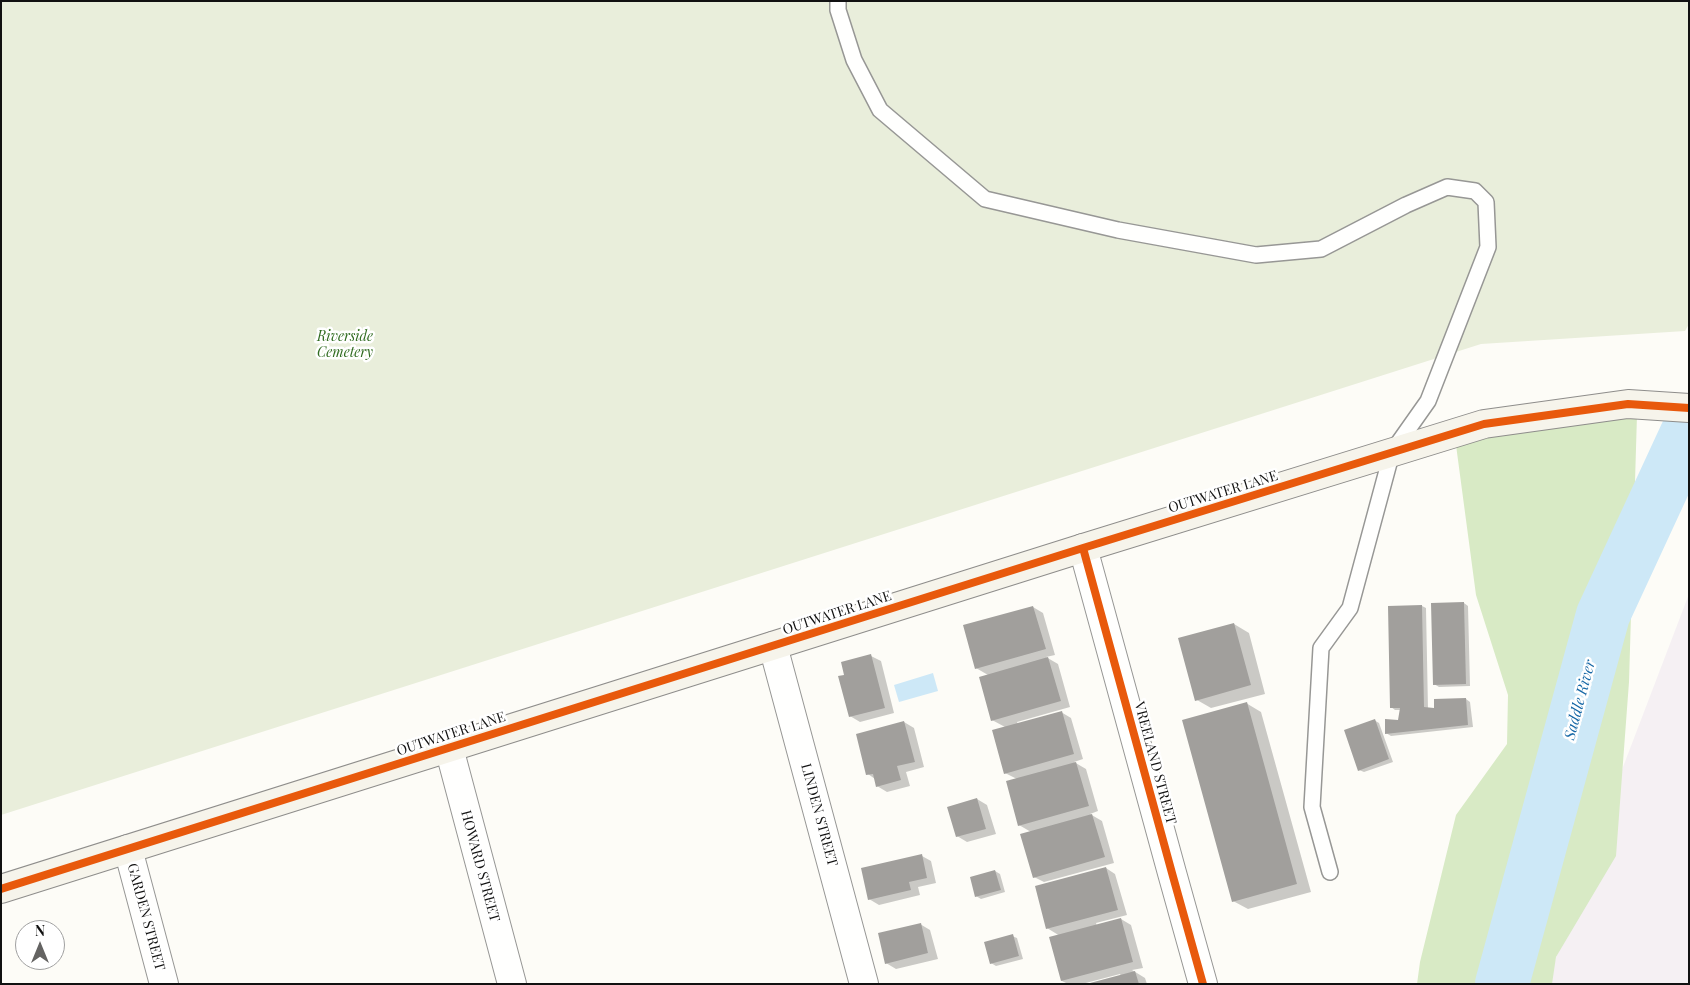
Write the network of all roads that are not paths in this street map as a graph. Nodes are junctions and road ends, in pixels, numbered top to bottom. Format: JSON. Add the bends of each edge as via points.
{"nodes":[{"id":1,"x":838,"y":1,"type":"edge"},
{"id":2,"x":1689,"y":408,"type":"edge"},
{"id":3,"x":1392,"y":452,"type":"junction"},
{"id":4,"x":1083,"y":548,"type":"junction"},
{"id":5,"x":773,"y":646,"type":"junction"},
{"id":6,"x":449,"y":748,"type":"junction"},
{"id":7,"x":128,"y":850,"type":"junction"},
{"id":8,"x":1330,"y":872,"type":"dead end"},
{"id":9,"x":1,"y":890,"type":"edge"},
{"id":10,"x":164,"y":984,"type":"edge"},
{"id":11,"x":512,"y":984,"type":"edge"},
{"id":12,"x":864,"y":984,"type":"edge"},
{"id":13,"x":1204,"y":984,"type":"edge"}],
"edges":[{"from":1,"to":3,"type":"lane","via":[[854,60],[880,110],[985,199],[1118,230],[1256,255],[1321,249],[1447,187],[1475,191],[1486,202],[1488,247],[1428,401]]},
{"from":2,"to":3,"type":"street","name":"OUTWATER LANE","via":[[1628,404],[1484,424]]},
{"from":3,"to":4,"type":"street","name":"OUTWATER LANE"},
{"from":3,"to":8,"type":"lane","via":[[1350,608],[1321,648],[1312,807]]},
{"from":4,"to":5,"type":"street","name":"OUTWATER LANE"},
{"from":4,"to":13,"type":"street","name":"VREELAND STREET"},
{"from":5,"to":6,"type":"street","name":"OUTWATER LANE"},
{"from":5,"to":12,"type":"street","name":"LINDEN STREET"},
{"from":6,"to":7,"type":"street","name":"OUTWATER LANE"},
{"from":6,"to":11,"type":"street","name":"HOWARD STREET"},
{"from":7,"to":9,"type":"street","name":"OUTWATER LANE"},
{"from":7,"to":10,"type":"street","name":"GARDEN STREET"}]}
